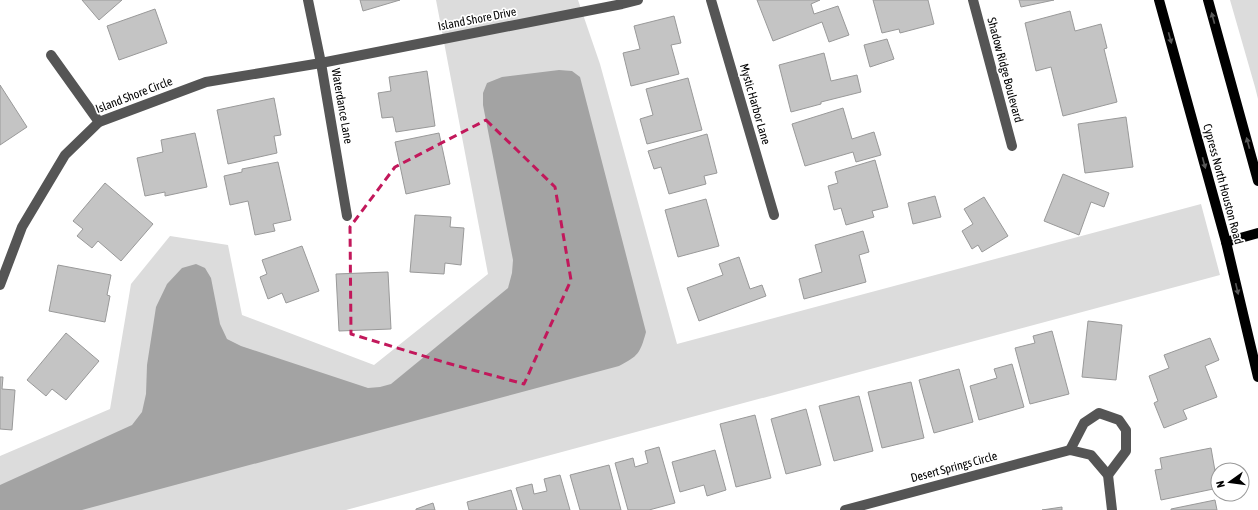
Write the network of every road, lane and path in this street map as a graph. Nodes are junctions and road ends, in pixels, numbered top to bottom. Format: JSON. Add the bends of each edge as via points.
{"nodes":[{"id":1,"x":308,"y":0,"type":"edge"},
{"id":2,"x":638,"y":0,"type":"edge"},
{"id":3,"x":711,"y":0,"type":"edge"},
{"id":4,"x":974,"y":0,"type":"edge"},
{"id":5,"x":1160,"y":0,"type":"edge"},
{"id":6,"x":1208,"y":0,"type":"edge"},
{"id":7,"x":51,"y":55,"type":"dead end"},
{"id":8,"x":321,"y":63,"type":"junction"},
{"id":9,"x":99,"y":122,"type":"junction"},
{"id":10,"x":1012,"y":146,"type":"dead end"},
{"id":11,"x":1258,"y":181,"type":"edge"},
{"id":12,"x":774,"y":215,"type":"dead end"},
{"id":13,"x":347,"y":216,"type":"dead end"},
{"id":14,"x":1258,"y":233,"type":"edge"},
{"id":15,"x":1226,"y":242,"type":"junction"},
{"id":16,"x":0,"y":286,"type":"edge"},
{"id":17,"x":1258,"y":377,"type":"edge"},
{"id":18,"x":1070,"y":450,"type":"junction"},
{"id":19,"x":1108,"y":474,"type":"junction"},
{"id":20,"x":857,"y":508,"type":"edge"},
{"id":21,"x":845,"y":510,"type":"edge"},
{"id":22,"x":1112,"y":510,"type":"edge"}],
"edges":[{"from":1,"to":8,"type":"street","name":"Waterdance Lane"},
{"from":2,"to":8,"type":"street","name":"Island Shore Drive"},
{"from":3,"to":12,"type":"street","name":"Mystic Harbor Lane"},
{"from":4,"to":10,"type":"street","name":"Shadow Ridge Boulevard"},
{"from":5,"to":15,"type":"main road","name":"Cypress North Houston Road","one_way":true},
{"from":11,"to":6,"type":"main road","one_way":true},
{"from":7,"to":9,"type":"street"},
{"from":8,"to":9,"type":"street","name":"Island Shore Circle","via":[[206,82]]},
{"from":8,"to":13,"type":"street","name":"Waterdance Lane"},
{"from":9,"to":16,"type":"street","name":"Island Shore Circle","via":[[61,162],[22,227]]},
{"from":14,"to":15,"type":"main road"},
{"from":15,"to":17,"type":"main road","name":"Cypress North Houston Road","one_way":true},
{"from":18,"to":19,"type":"street","name":"Desert Springs Circle","via":[[1091,455]]},
{"from":18,"to":19,"type":"street","via":[[1084,422],[1099,413],[1119,420],[1126,430],[1126,451]]},
{"from":18,"to":20,"type":"street","name":"Desert Springs Circle"},
{"from":19,"to":22,"type":"street"},
{"from":20,"to":21,"type":"street","name":"Desert Springs Circle"}]}
